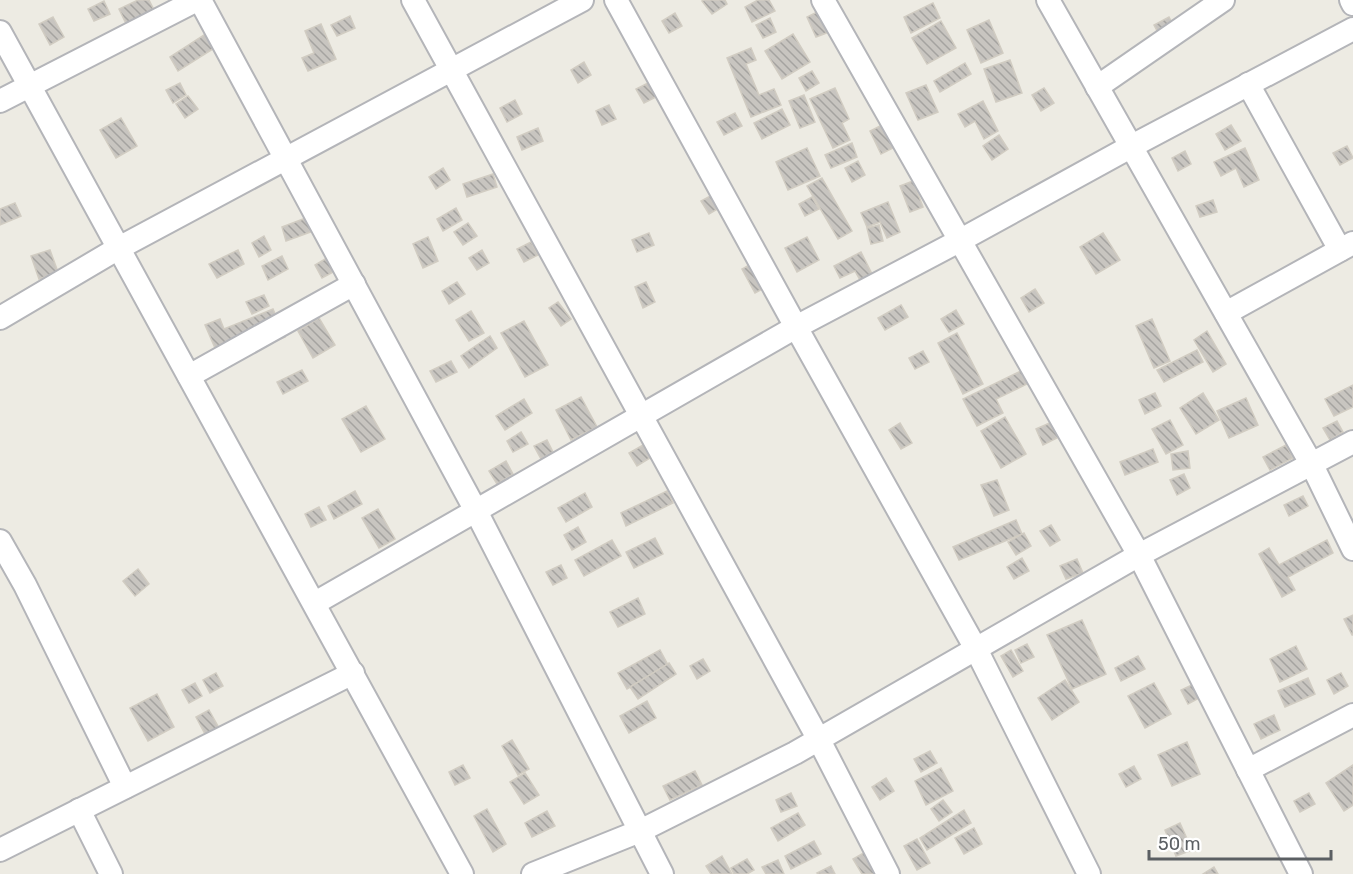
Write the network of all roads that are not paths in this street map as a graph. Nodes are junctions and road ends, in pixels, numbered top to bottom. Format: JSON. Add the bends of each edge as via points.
{"nodes":[{"id":1,"x":199,"y":0,"type":"edge"},
{"id":2,"x":413,"y":0,"type":"edge"},
{"id":3,"x":582,"y":0,"type":"edge"},
{"id":4,"x":616,"y":0,"type":"edge"},
{"id":5,"x":823,"y":0,"type":"edge"},
{"id":6,"x":1047,"y":0,"type":"edge"},
{"id":7,"x":1223,"y":0,"type":"edge"},
{"id":8,"x":1351,"y":0,"type":"edge"},
{"id":9,"x":1353,"y":4,"type":"edge"},
{"id":10,"x":1353,"y":29,"type":"edge"},
{"id":11,"x":0,"y":32,"type":"edge"},
{"id":12,"x":451,"y":69,"type":"junction"},
{"id":13,"x":1248,"y":84,"type":"junction"},
{"id":14,"x":28,"y":85,"type":"junction"},
{"id":15,"x":1097,"y":87,"type":"junction"},
{"id":16,"x":0,"y":101,"type":"edge"},
{"id":17,"x":1132,"y":146,"type":"junction"},
{"id":18,"x":287,"y":160,"type":"junction"},
{"id":19,"x":959,"y":241,"type":"junction"},
{"id":20,"x":1346,"y":247,"type":"edge"},
{"id":21,"x":117,"y":249,"type":"junction"},
{"id":22,"x":354,"y":284,"type":"junction"},
{"id":23,"x":1226,"y":313,"type":"junction"},
{"id":24,"x":0,"y":318,"type":"edge"},
{"id":25,"x":796,"y":327,"type":"junction"},
{"id":26,"x":189,"y":376,"type":"junction"},
{"id":27,"x":639,"y":416,"type":"junction"},
{"id":28,"x":1353,"y":442,"type":"edge"},
{"id":29,"x":1312,"y":465,"type":"junction"},
{"id":30,"x":476,"y":510,"type":"junction"},
{"id":31,"x":0,"y":541,"type":"edge"},
{"id":32,"x":1353,"y":549,"type":"edge"},
{"id":33,"x":1139,"y":555,"type":"junction"},
{"id":34,"x":315,"y":603,"type":"junction"},
{"id":35,"x":976,"y":649,"type":"junction"},
{"id":36,"x":352,"y":673,"type":"junction"},
{"id":37,"x":1353,"y":715,"type":"edge"},
{"id":38,"x":819,"y":740,"type":"junction"},
{"id":39,"x":1248,"y":770,"type":"junction"},
{"id":40,"x":125,"y":787,"type":"junction"},
{"id":41,"x":79,"y":810,"type":"junction"},
{"id":42,"x":640,"y":831,"type":"junction"},
{"id":43,"x":0,"y":850,"type":"edge"},
{"id":44,"x":111,"y":874,"type":"edge"},
{"id":45,"x":462,"y":874,"type":"edge"},
{"id":46,"x":533,"y":874,"type":"edge"},
{"id":47,"x":662,"y":874,"type":"edge"},
{"id":48,"x":888,"y":874,"type":"edge"},
{"id":49,"x":1089,"y":874,"type":"edge"},
{"id":50,"x":1301,"y":874,"type":"edge"}],
"edges":[{"from":1,"to":14,"type":"street"},
{"from":1,"to":18,"type":"street"},
{"from":2,"to":12,"type":"street"},
{"from":3,"to":12,"type":"street"},
{"from":4,"to":25,"type":"street"},
{"from":5,"to":19,"type":"street"},
{"from":6,"to":15,"type":"street"},
{"from":7,"to":15,"type":"street"},
{"from":8,"to":9,"type":"street"},
{"from":10,"to":13,"type":"street"},
{"from":11,"to":14,"type":"street"},
{"from":12,"to":18,"type":"street"},
{"from":12,"to":27,"type":"street"},
{"from":13,"to":17,"type":"street"},
{"from":13,"to":20,"type":"street"},
{"from":14,"to":16,"type":"street"},
{"from":14,"to":21,"type":"street"},
{"from":15,"to":17,"type":"street"},
{"from":17,"to":19,"type":"street"},
{"from":17,"to":23,"type":"street"},
{"from":18,"to":21,"type":"street"},
{"from":18,"to":22,"type":"street"},
{"from":19,"to":25,"type":"street"},
{"from":19,"to":33,"type":"street"},
{"from":20,"to":23,"type":"street"},
{"from":21,"to":24,"type":"street"},
{"from":21,"to":26,"type":"street"},
{"from":22,"to":26,"type":"street"},
{"from":22,"to":30,"type":"street"},
{"from":23,"to":29,"type":"street"},
{"from":25,"to":27,"type":"street"},
{"from":25,"to":35,"type":"street"},
{"from":26,"to":34,"type":"street"},
{"from":27,"to":30,"type":"street"},
{"from":27,"to":38,"type":"street"},
{"from":28,"to":29,"type":"street"},
{"from":29,"to":32,"type":"street"},
{"from":29,"to":33,"type":"street"},
{"from":30,"to":34,"type":"street"},
{"from":30,"to":42,"type":"street"},
{"from":31,"to":40,"type":"street","via":[[26,585]]},
{"from":33,"to":35,"type":"street"},
{"from":33,"to":39,"type":"street"},
{"from":34,"to":36,"type":"street"},
{"from":35,"to":38,"type":"street"},
{"from":35,"to":49,"type":"street"},
{"from":36,"to":40,"type":"street"},
{"from":36,"to":45,"type":"street"},
{"from":37,"to":39,"type":"street"},
{"from":38,"to":42,"type":"street"},
{"from":38,"to":48,"type":"street"},
{"from":39,"to":50,"type":"street"},
{"from":40,"to":41,"type":"street"},
{"from":41,"to":43,"type":"street"},
{"from":41,"to":44,"type":"street"},
{"from":42,"to":46,"type":"street"},
{"from":42,"to":47,"type":"street"}]}
